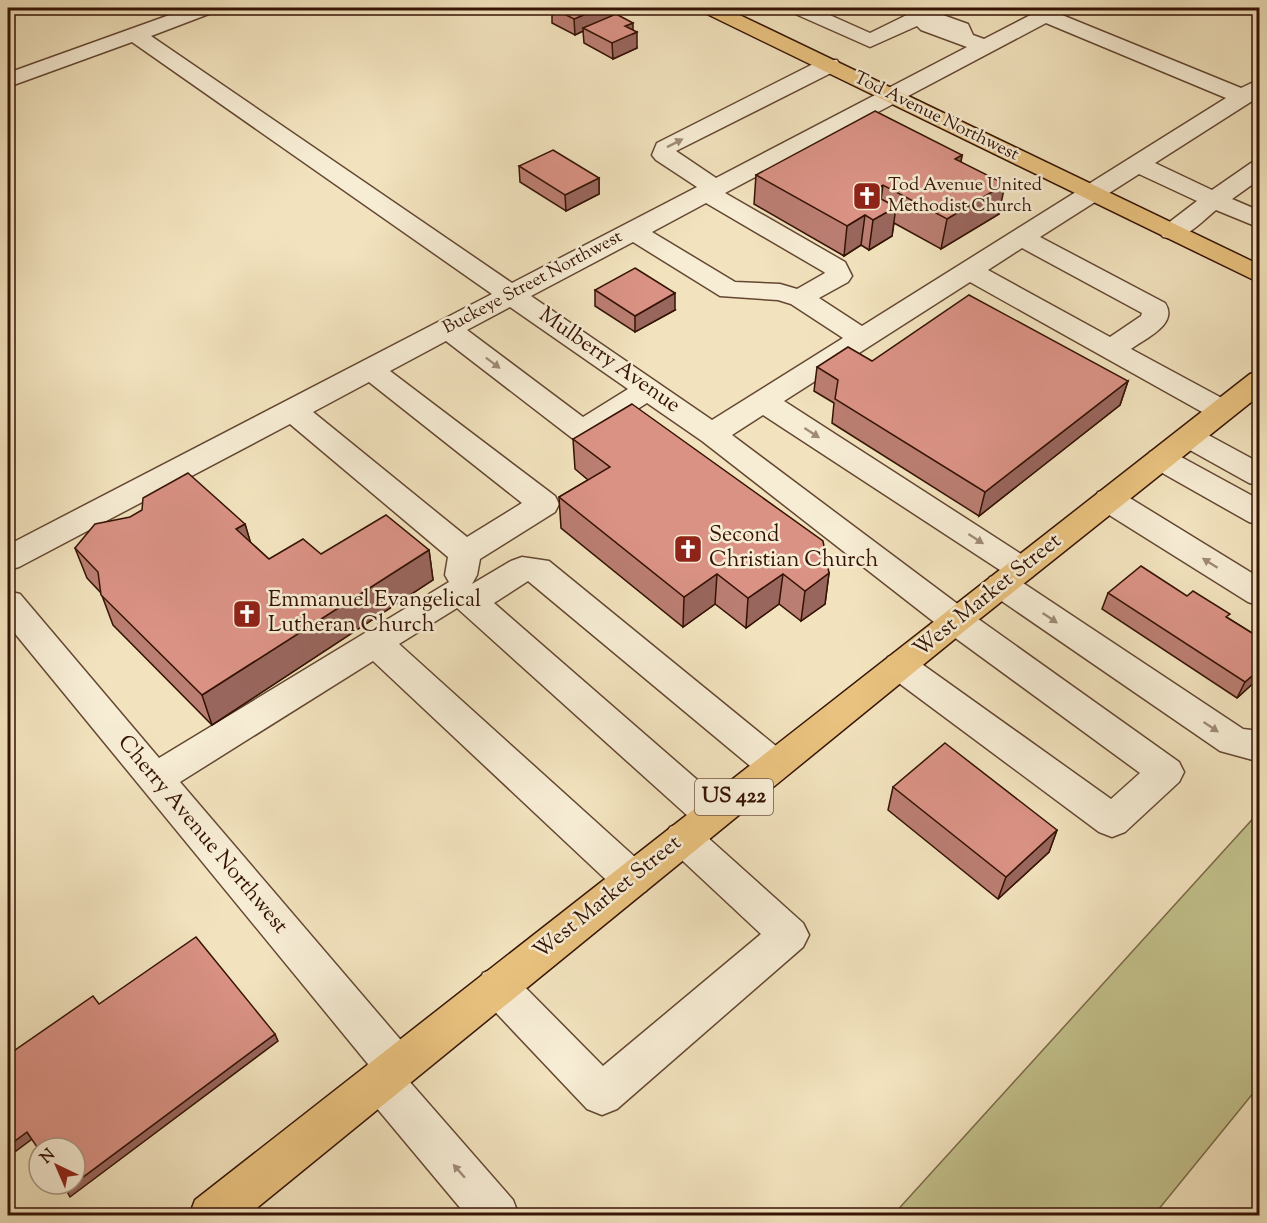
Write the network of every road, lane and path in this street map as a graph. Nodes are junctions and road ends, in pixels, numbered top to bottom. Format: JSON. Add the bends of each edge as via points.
{"nodes":[{"id":1,"x":207,"y":8,"type":"edge"},
{"id":2,"x":798,"y":8,"type":"edge"},
{"id":3,"x":899,"y":8,"type":"edge"},
{"id":4,"x":721,"y":9,"type":"edge"},
{"id":5,"x":1051,"y":11,"type":"edge"},
{"id":6,"x":927,"y":15,"type":"edge"},
{"id":7,"x":134,"y":34,"type":"junction"},
{"id":8,"x":973,"y":42,"type":"junction"},
{"id":9,"x":829,"y":65,"type":"junction"},
{"id":10,"x":8,"y":80,"type":"edge"},
{"id":11,"x":1251,"y":92,"type":"edge"},
{"id":12,"x":892,"y":95,"type":"junction"},
{"id":13,"x":1138,"y":164,"type":"junction"},
{"id":14,"x":1260,"y":168,"type":"edge"},
{"id":15,"x":710,"y":190,"type":"junction"},
{"id":16,"x":1091,"y":192,"type":"junction"},
{"id":17,"x":1214,"y":200,"type":"junction"},
{"id":18,"x":1260,"y":221,"type":"edge"},
{"id":19,"x":633,"y":231,"type":"junction"},
{"id":20,"x":1172,"y":232,"type":"junction"},
{"id":21,"x":1020,"y":237,"type":"junction"},
{"id":22,"x":968,"y":270,"type":"junction"},
{"id":23,"x":1260,"y":275,"type":"edge"},
{"id":24,"x":512,"y":294,"type":"junction"},
{"id":25,"x":800,"y":298,"type":"junction"},
{"id":26,"x":446,"y":328,"type":"junction"},
{"id":27,"x":862,"y":338,"type":"junction"},
{"id":28,"x":1112,"y":350,"type":"junction"},
{"id":29,"x":370,"y":369,"type":"junction"},
{"id":30,"x":1260,"y":380,"type":"edge"},
{"id":31,"x":649,"y":389,"type":"junction"},
{"id":32,"x":763,"y":401,"type":"junction"},
{"id":33,"x":292,"y":410,"type":"junction"},
{"id":34,"x":1221,"y":410,"type":"junction"},
{"id":35,"x":712,"y":434,"type":"junction"},
{"id":36,"x":1189,"y":437,"type":"junction"},
{"id":37,"x":1161,"y":459,"type":"junction"},
{"id":38,"x":1260,"y":476,"type":"edge"},
{"id":39,"x":1109,"y":500,"type":"junction"},
{"id":40,"x":1260,"y":514,"type":"edge"},
{"id":41,"x":465,"y":554,"type":"junction"},
{"id":42,"x":8,"y":559,"type":"edge"},
{"id":43,"x":1011,"y":577,"type":"junction"},
{"id":44,"x":1260,"y":594,"type":"edge"},
{"id":45,"x":465,"y":597,"type":"junction"},
{"id":46,"x":8,"y":603,"type":"edge"},
{"id":47,"x":955,"y":620,"type":"junction"},
{"id":48,"x":376,"y":643,"type":"junction"},
{"id":49,"x":900,"y":666,"type":"junction"},
{"id":50,"x":1260,"y":745,"type":"edge"},
{"id":51,"x":774,"y":765,"type":"junction"},
{"id":52,"x":155,"y":779,"type":"junction"},
{"id":53,"x":697,"y":826,"type":"junction"},
{"id":54,"x":632,"y":879,"type":"junction"},
{"id":55,"x":497,"y":986,"type":"junction"},
{"id":56,"x":388,"y":1073,"type":"junction"},
{"id":57,"x":211,"y":1215,"type":"edge"},
{"id":58,"x":497,"y":1215,"type":"edge"}],
"edges":[{"from":1,"to":7,"type":"street"},
{"from":2,"to":6,"type":"street","via":[[870,41]]},
{"from":3,"to":6,"type":"street"},
{"from":4,"to":9,"type":"main road","name":"Tod Avenue Northwest"},
{"from":5,"to":8,"type":"street","name":"Buckeye Street Northwest"},
{"from":5,"to":11,"type":"street"},
{"from":6,"to":8,"type":"street","via":[[960,29]]},
{"from":7,"to":10,"type":"street"},
{"from":7,"to":24,"type":"street","name":"Mulberry Avenue"},
{"from":8,"to":12,"type":"street","name":"Buckeye Street Northwest"},
{"from":9,"to":12,"type":"main road","name":"Tod Avenue Northwest"},
{"from":15,"to":9,"type":"street","one_way":true,"via":[[664,155],[665,148]]},
{"from":11,"to":13,"type":"street"},
{"from":12,"to":15,"type":"street","name":"Buckeye Street Northwest"},
{"from":12,"to":16,"type":"main road","name":"Tod Avenue Northwest"},
{"from":13,"to":16,"type":"street"},
{"from":13,"to":17,"type":"street"},
{"from":14,"to":17,"type":"street"},
{"from":15,"to":19,"type":"street","name":"Buckeye Street Northwest"},
{"from":15,"to":25,"type":"street","via":[[836,268],[839,276]]},
{"from":16,"to":20,"type":"main road","name":"Tod Avenue Northwest"},
{"from":16,"to":21,"type":"street"},
{"from":17,"to":18,"type":"street"},
{"from":17,"to":20,"type":"street"},
{"from":19,"to":24,"type":"street","name":"Buckeye Street Northwest"},
{"from":19,"to":25,"type":"street","via":[[729,290],[780,292]]},
{"from":20,"to":23,"type":"main road","name":"Tod Avenue Northwest"},
{"from":21,"to":22,"type":"street"},
{"from":21,"to":28,"type":"street","via":[[1155,309],[1155,319]]},
{"from":22,"to":27,"type":"street"},
{"from":22,"to":28,"type":"street"},
{"from":24,"to":26,"type":"street","name":"Buckeye Street Northwest"},
{"from":24,"to":31,"type":"street","name":"Mulberry Avenue"},
{"from":25,"to":27,"type":"street"},
{"from":26,"to":29,"type":"street","name":"Buckeye Street Northwest"},
{"from":26,"to":31,"type":"street","one_way":true,"via":[[582,431]]},
{"from":27,"to":32,"type":"street"},
{"from":28,"to":34,"type":"street"},
{"from":29,"to":33,"type":"street","name":"Buckeye Street Northwest"},
{"from":29,"to":41,"type":"street","via":[[544,504]]},
{"from":30,"to":34,"type":"main road","name":"West Market Street","number":"US 422"},
{"from":31,"to":35,"type":"street","name":"Mulberry Avenue"},
{"from":32,"to":35,"type":"street"},
{"from":32,"to":43,"type":"street","one_way":true},
{"from":33,"to":41,"type":"street"},
{"from":33,"to":42,"type":"street","name":"Buckeye Street Northwest"},
{"from":34,"to":36,"type":"main road","name":"West Market Street","number":"US 422"},
{"from":35,"to":47,"type":"street","name":"Mulberry Avenue"},
{"from":36,"to":37,"type":"main road","name":"West Market Street","number":"US 422"},
{"from":36,"to":38,"type":"street"},
{"from":37,"to":39,"type":"main road","name":"West Market Street","number":"US 422"},
{"from":37,"to":40,"type":"street"},
{"from":39,"to":43,"type":"main road","name":"West Market Street","number":"US 422"},
{"from":44,"to":39,"type":"street","one_way":true},
{"from":41,"to":45,"type":"street"},
{"from":43,"to":47,"type":"main road","name":"West Market Street","number":"US 422"},
{"from":43,"to":50,"type":"street","one_way":true,"via":[[1233,741]]},
{"from":45,"to":48,"type":"street"},
{"from":45,"to":51,"type":"street","via":[[522,569],[538,569]]},
{"from":45,"to":53,"type":"street"},
{"from":46,"to":52,"type":"street","name":"Cherry Avenue Northwest"},
{"from":47,"to":49,"type":"main road","name":"West Market Street","number":"US 422"},
{"from":47,"to":49,"type":"street","name":"Mulberry Avenue","via":[[1166,772],[1112,821]]},
{"from":48,"to":52,"type":"street"},
{"from":48,"to":54,"type":"street"},
{"from":49,"to":51,"type":"main road","name":"West Market Street","number":"US 422"},
{"from":51,"to":53,"type":"main road","name":"West Market Street","number":"US 422"},
{"from":52,"to":56,"type":"street","name":"Cherry Avenue Northwest"},
{"from":53,"to":54,"type":"main road","name":"West Market Street","number":"US 422"},
{"from":53,"to":55,"type":"street","via":[[789,935],[602,1095]]},
{"from":54,"to":55,"type":"main road","name":"West Market Street","number":"US 422"},
{"from":55,"to":56,"type":"main road","name":"West Market Street","number":"US 422"},
{"from":56,"to":57,"type":"main road","name":"West Market Street","number":"US 422"},
{"from":58,"to":56,"type":"street","name":"Cherry Avenue Northwest","one_way":true}]}
